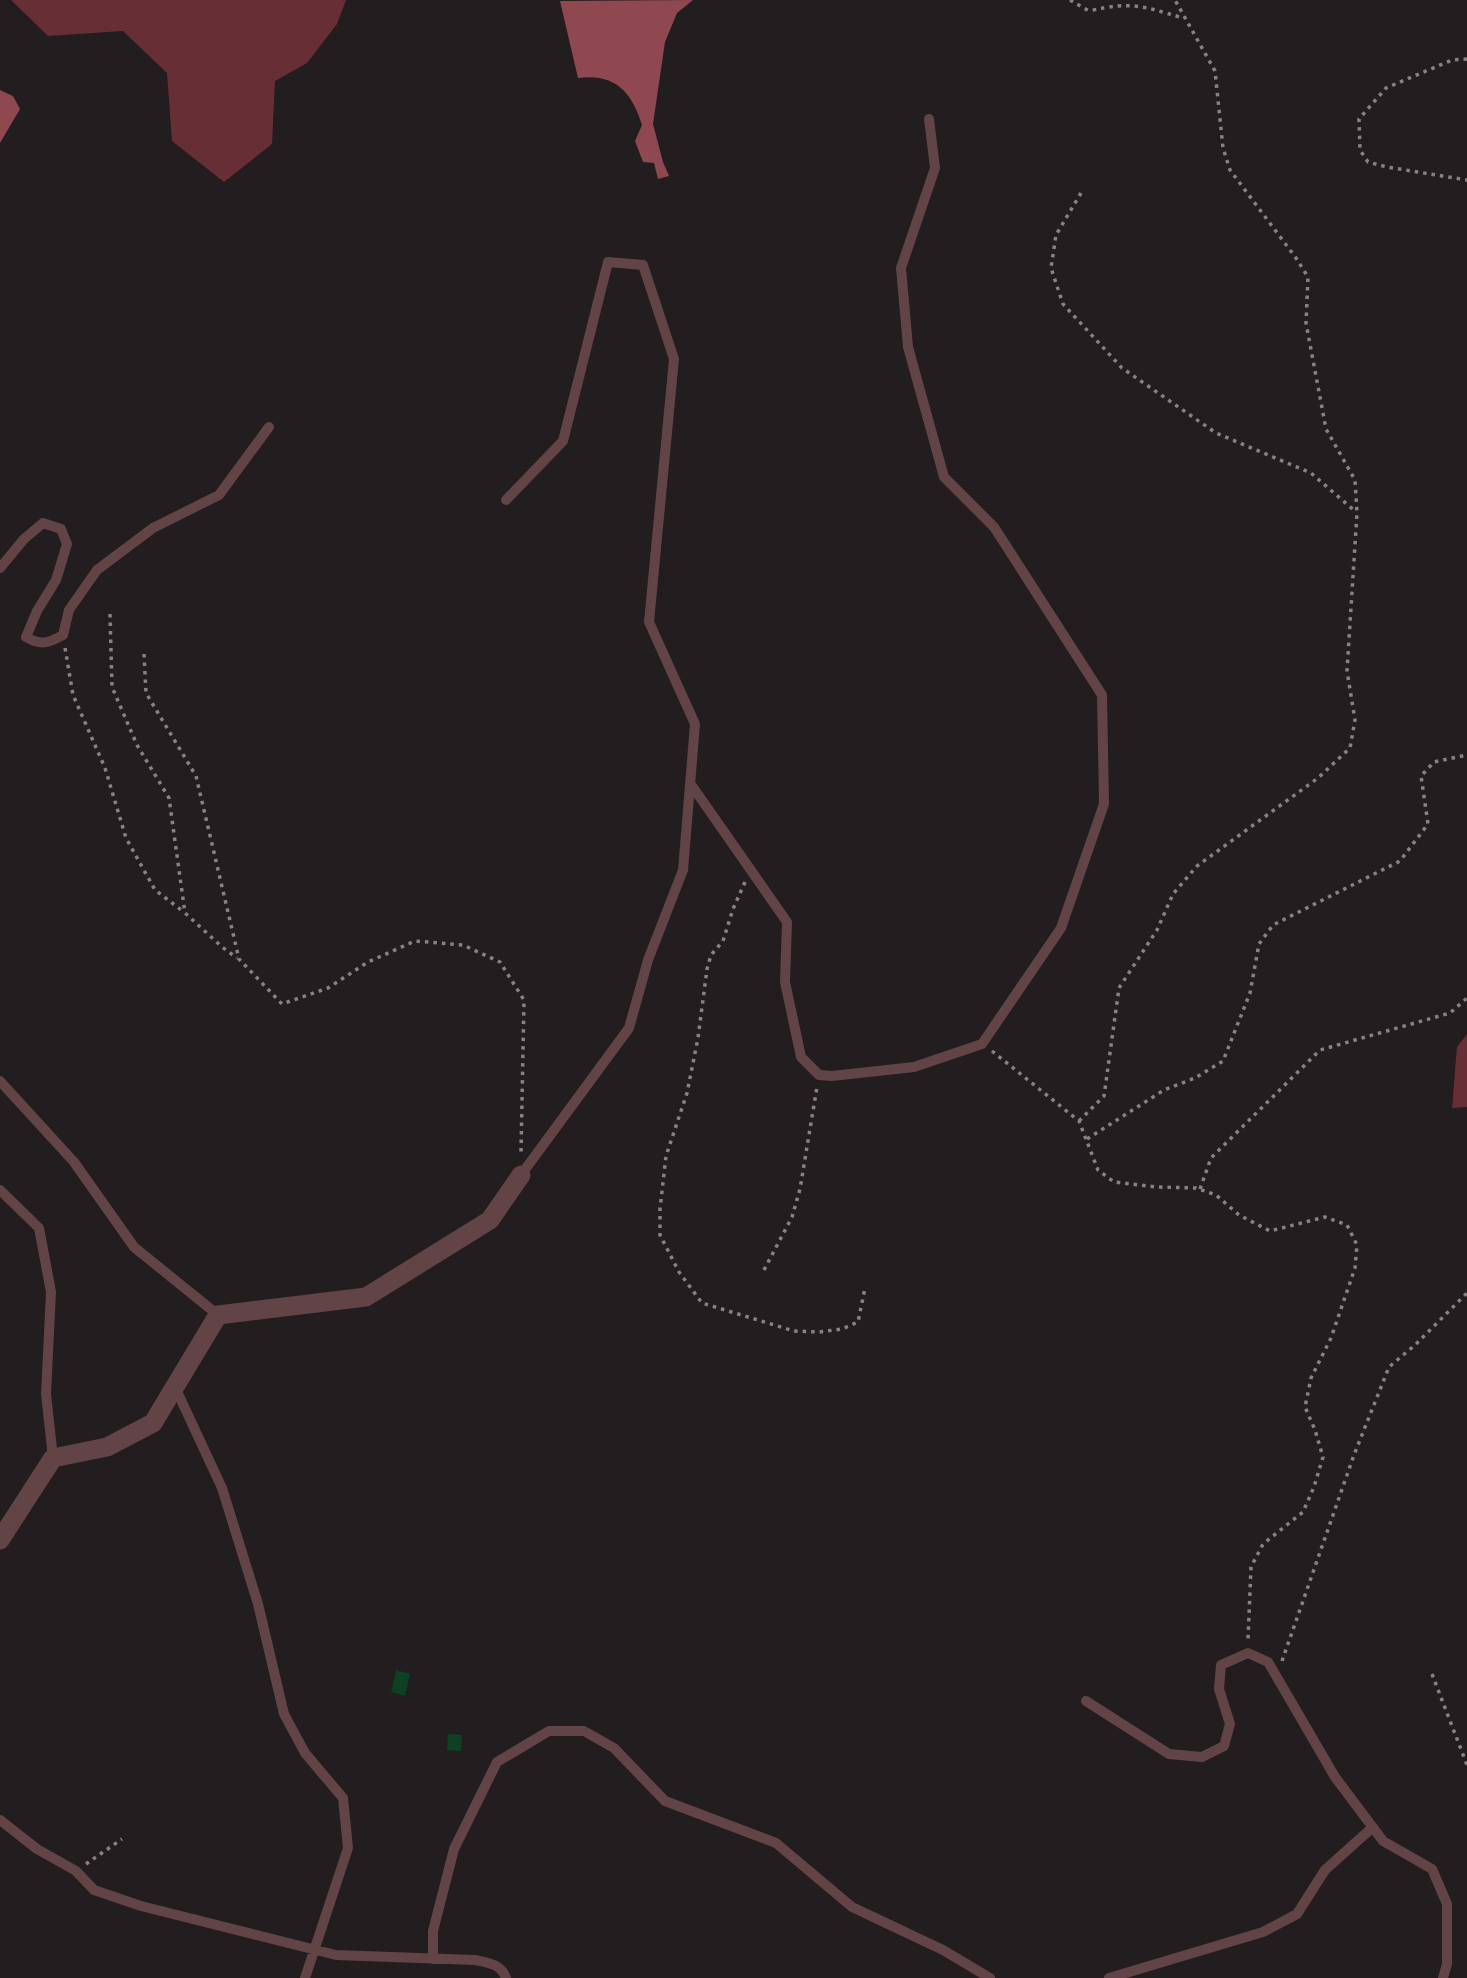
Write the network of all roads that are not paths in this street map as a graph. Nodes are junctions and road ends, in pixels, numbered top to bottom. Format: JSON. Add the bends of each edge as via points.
{"nodes":[{"id":1,"x":929,"y":119,"type":"dead end"},
{"id":2,"x":270,"y":427,"type":"dead end"},
{"id":3,"x":506,"y":500,"type":"dead end"},
{"id":4,"x":0,"y":568,"type":"edge"},
{"id":5,"x":690,"y":783,"type":"junction"},
{"id":6,"x":0,"y":1081,"type":"edge"},
{"id":7,"x":521,"y":1175,"type":"joint"},
{"id":8,"x":0,"y":1189,"type":"edge"},
{"id":9,"x":218,"y":1315,"type":"junction"},
{"id":10,"x":174,"y":1387,"type":"junction"},
{"id":11,"x":53,"y":1458,"type":"junction"},
{"id":12,"x":0,"y":1540,"type":"edge"},
{"id":13,"x":1086,"y":1701,"type":"dead end"},
{"id":14,"x":0,"y":1820,"type":"edge"},
{"id":15,"x":1373,"y":1827,"type":"junction"},
{"id":16,"x":313,"y":1949,"type":"junction"},
{"id":17,"x":433,"y":1959,"type":"junction"},
{"id":18,"x":305,"y":1978,"type":"edge"},
{"id":19,"x":506,"y":1978,"type":"edge"},
{"id":20,"x":990,"y":1978,"type":"edge"},
{"id":21,"x":1109,"y":1978,"type":"edge"},
{"id":22,"x":1443,"y":1978,"type":"edge"}],
"edges":[{"from":1,"to":5,"type":"lane","via":[[935,169],[901,268],[908,347],[944,477],[994,527],[1102,695],[1104,804],[1061,929],[982,1044],[914,1067],[819,1075],[801,1057],[785,982],[786,922]]},
{"from":2,"to":4,"type":"lane","via":[[219,495],[153,528],[97,570],[69,610],[63,635],[49,643],[26,637],[56,580],[67,544],[61,529],[43,523]]},
{"from":3,"to":5,"type":"lane","via":[[563,441],[608,262],[643,265],[674,359],[649,622],[695,724]]},
{"from":5,"to":7,"type":"lane","via":[[683,870],[648,960],[629,1028]]},
{"from":6,"to":9,"type":"lane","via":[[74,1162],[134,1247]]},
{"from":7,"to":9,"type":"street","via":[[490,1220],[366,1297]]},
{"from":8,"to":11,"type":"lane","via":[[39,1228],[51,1292],[46,1394]]},
{"from":9,"to":10,"type":"street"},
{"from":10,"to":11,"type":"street","via":[[153,1423],[107,1447]]},
{"from":10,"to":16,"type":"lane","via":[[222,1488],[258,1604],[284,1714],[305,1753],[344,1798],[348,1848]]},
{"from":11,"to":12,"type":"street"},
{"from":13,"to":15,"type":"lane","via":[[1170,1754],[1202,1756],[1224,1746],[1230,1724],[1219,1689],[1221,1665],[1248,1653],[1268,1662],[1335,1777]]},
{"from":14,"to":16,"type":"lane","via":[[76,1871],[94,1890]]},
{"from":15,"to":21,"type":"lane","via":[[1325,1870],[1297,1914],[1263,1932]]},
{"from":15,"to":22,"type":"lane","via":[[1383,1840],[1432,1869],[1447,1903]]},
{"from":16,"to":17,"type":"lane","via":[[336,1955]]},
{"from":16,"to":18,"type":"lane"},
{"from":17,"to":19,"type":"lane","via":[[495,1964]]},
{"from":17,"to":20,"type":"lane","via":[[433,1931],[454,1849],[497,1762],[549,1731],[584,1731],[614,1748],[665,1801],[776,1843],[852,1907]]}]}
